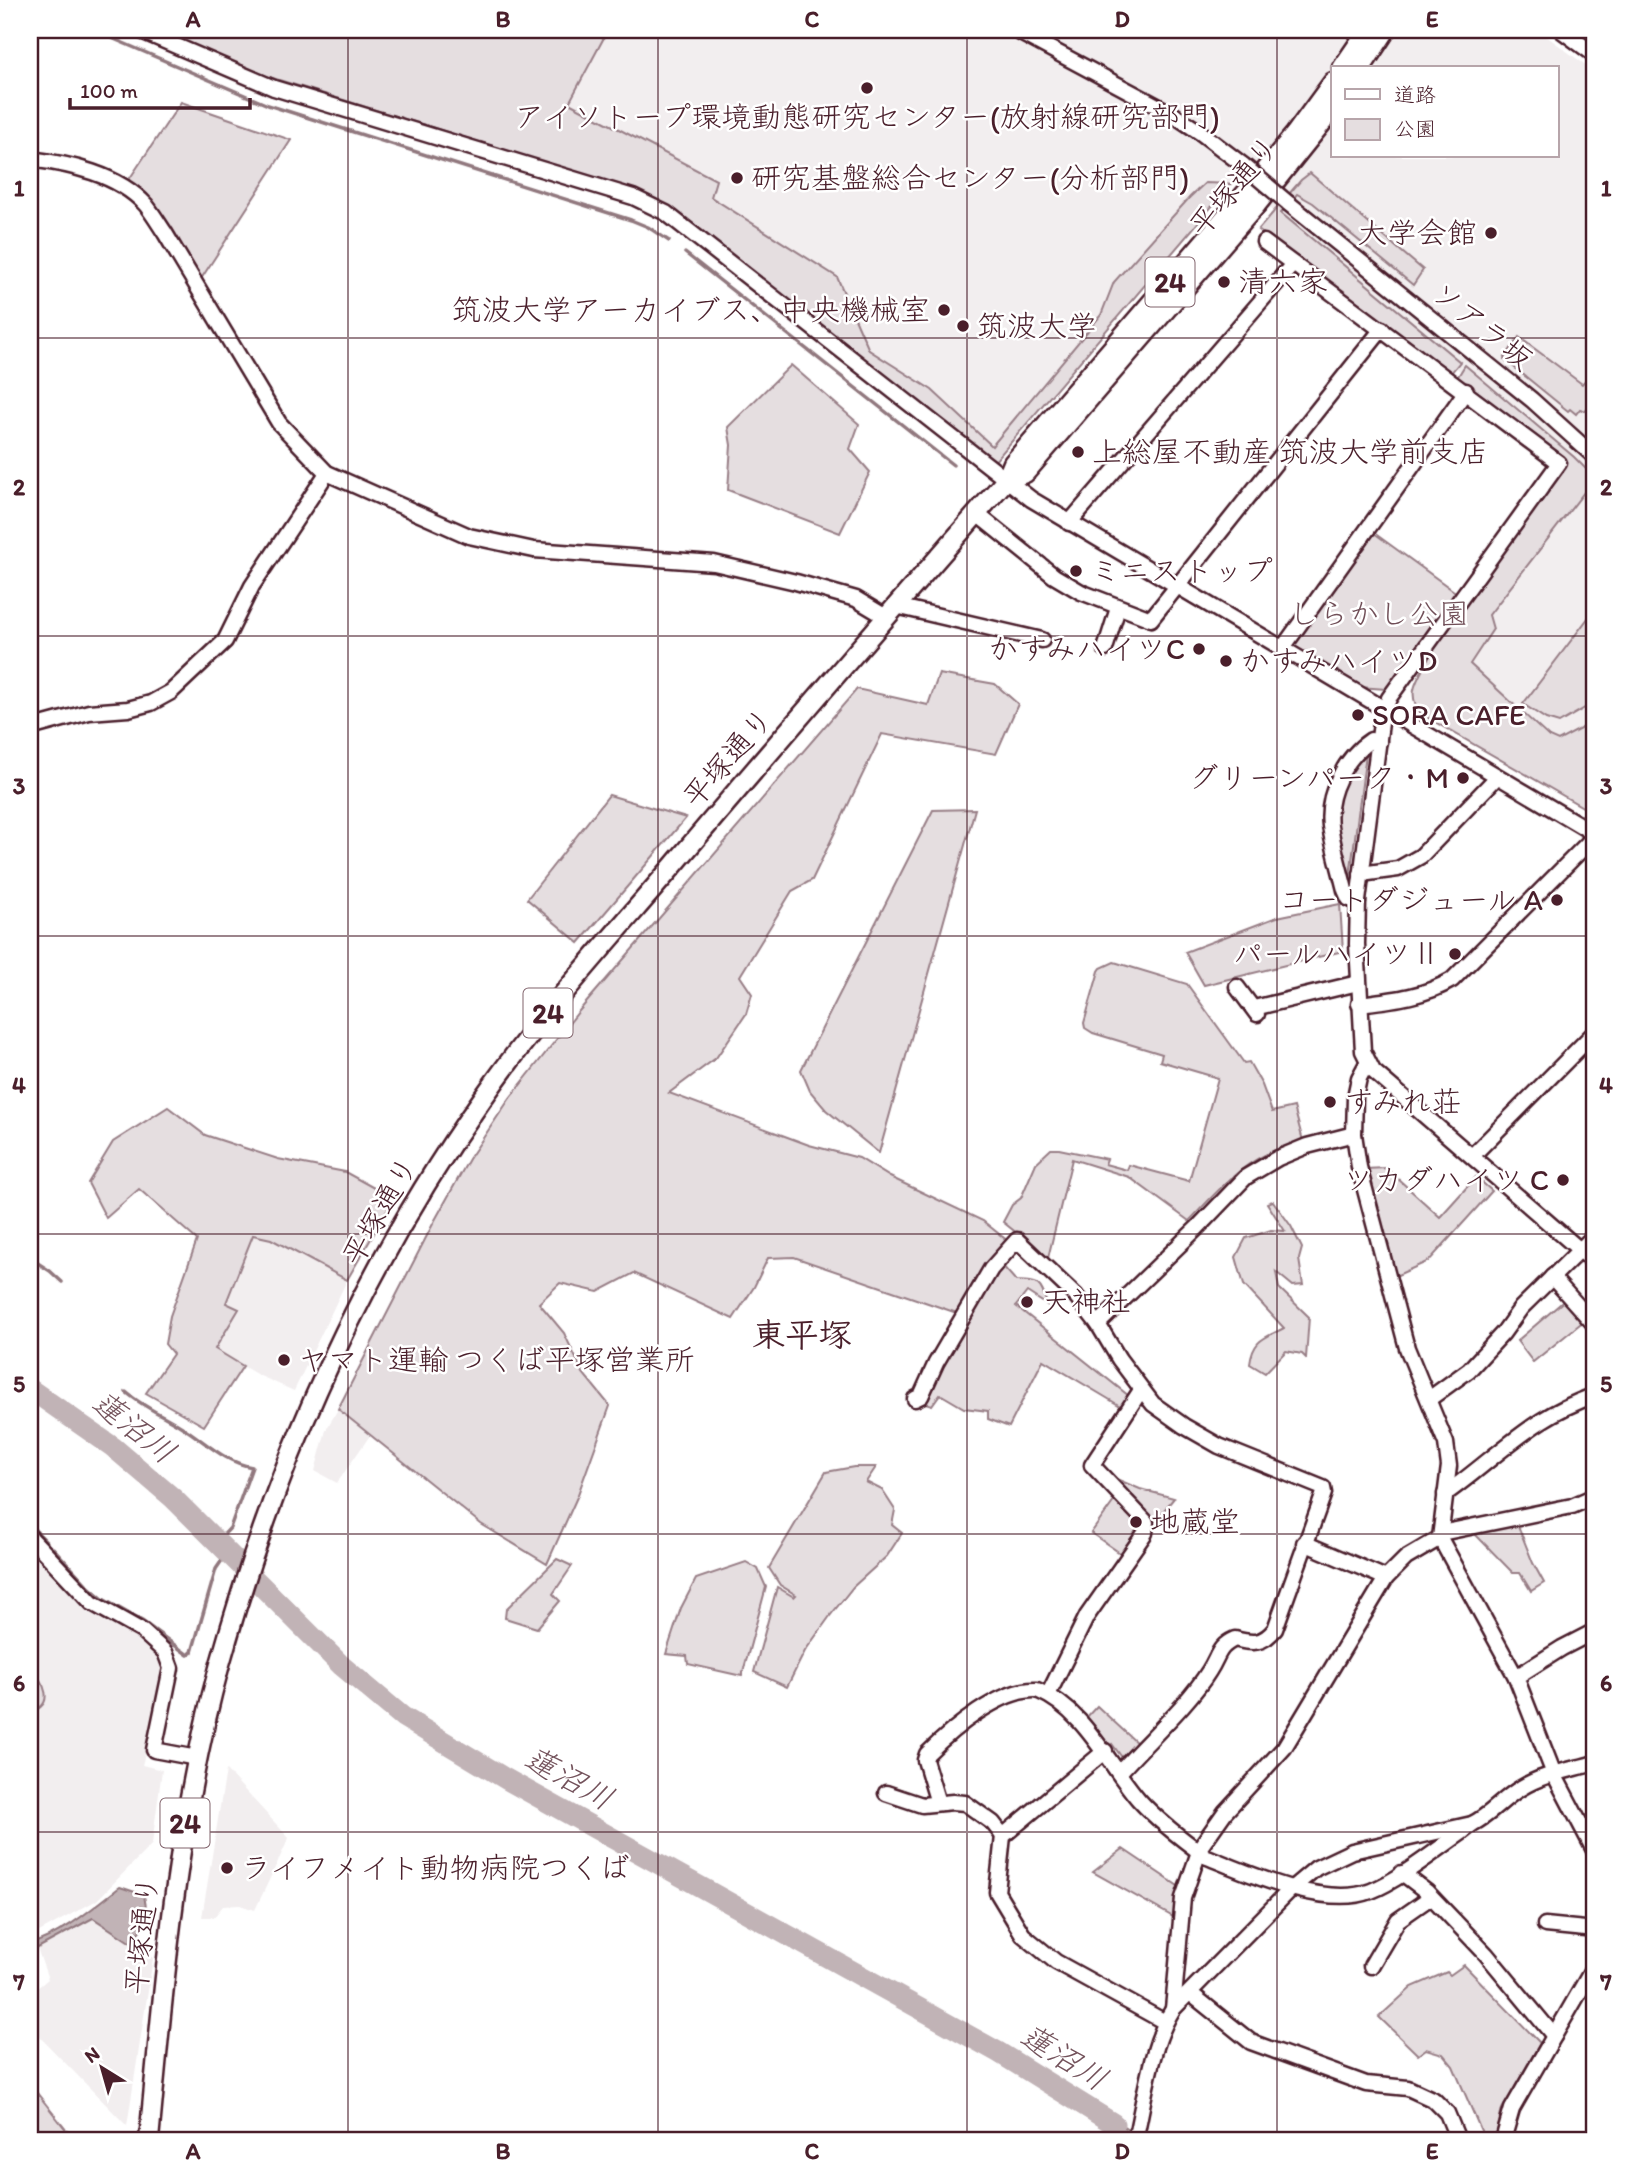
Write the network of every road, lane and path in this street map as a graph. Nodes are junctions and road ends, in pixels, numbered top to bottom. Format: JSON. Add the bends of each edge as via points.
{"nodes":[{"id":1,"x":139,"y":30,"type":"edge"},
{"id":2,"x":1015,"y":30,"type":"edge"},
{"id":3,"x":1368,"y":30,"type":"edge"},
{"id":4,"x":1386,"y":30,"type":"edge"},
{"id":5,"x":1561,"y":30,"type":"edge"},
{"id":6,"x":1595,"y":55,"type":"edge"},
{"id":7,"x":1343,"y":66,"type":"edge"},
{"id":8,"x":1362,"y":66,"type":"edge"},
{"id":9,"x":1331,"y":85,"type":"edge"},
{"id":10,"x":1331,"y":112,"type":"edge"},
{"id":11,"x":30,"y":159,"type":"edge"},
{"id":12,"x":1264,"y":242,"type":"dead end"},
{"id":13,"x":1293,"y":264,"type":"junction"},
{"id":14,"x":1382,"y":329,"type":"junction"},
{"id":15,"x":1466,"y":391,"type":"junction"},
{"id":16,"x":1595,"y":457,"type":"edge"},
{"id":17,"x":327,"y":473,"type":"junction"},
{"id":18,"x":1006,"y":480,"type":"junction"},
{"id":19,"x":977,"y":514,"type":"junction"},
{"id":20,"x":1069,"y":523,"type":"junction"},
{"id":21,"x":1177,"y":587,"type":"junction"},
{"id":22,"x":1118,"y":608,"type":"junction"},
{"id":23,"x":891,"y":612,"type":"junction"},
{"id":24,"x":1042,"y":640,"type":"dead end"},
{"id":25,"x":1105,"y":649,"type":"dead end"},
{"id":26,"x":1282,"y":649,"type":"junction"},
{"id":27,"x":1384,"y":710,"type":"junction"},
{"id":28,"x":30,"y":727,"type":"edge"},
{"id":29,"x":1378,"y":741,"type":"junction"},
{"id":30,"x":1497,"y":777,"type":"junction"},
{"id":31,"x":1595,"y":835,"type":"edge"},
{"id":32,"x":1362,"y":874,"type":"junction"},
{"id":33,"x":1358,"y":901,"type":"junction"},
{"id":34,"x":1357,"y":984,"type":"junction"},
{"id":35,"x":1237,"y":987,"type":"dead end"},
{"id":36,"x":1359,"y":1004,"type":"junction"},
{"id":37,"x":1595,"y":1032,"type":"edge"},
{"id":38,"x":1367,"y":1063,"type":"junction"},
{"id":39,"x":1354,"y":1134,"type":"junction"},
{"id":40,"x":1472,"y":1156,"type":"junction"},
{"id":41,"x":1595,"y":1236,"type":"edge"},
{"id":42,"x":1580,"y":1249,"type":"junction"},
{"id":43,"x":1595,"y":1262,"type":"edge"},
{"id":44,"x":1552,"y":1277,"type":"junction"},
{"id":45,"x":1098,"y":1324,"type":"junction"},
{"id":46,"x":1595,"y":1325,"type":"edge"},
{"id":47,"x":1141,"y":1390,"type":"junction"},
{"id":48,"x":1595,"y":1395,"type":"edge"},
{"id":49,"x":915,"y":1399,"type":"dead end"},
{"id":50,"x":1429,"y":1399,"type":"junction"},
{"id":51,"x":1446,"y":1494,"type":"junction"},
{"id":52,"x":1595,"y":1496,"type":"edge"},
{"id":53,"x":30,"y":1536,"type":"edge"},
{"id":54,"x":1441,"y":1536,"type":"junction"},
{"id":55,"x":1304,"y":1543,"type":"junction"},
{"id":56,"x":1386,"y":1578,"type":"junction"},
{"id":57,"x":1595,"y":1630,"type":"edge"},
{"id":58,"x":1516,"y":1677,"type":"junction"},
{"id":59,"x":1048,"y":1695,"type":"junction"},
{"id":60,"x":1105,"y":1751,"type":"junction"},
{"id":61,"x":197,"y":1758,"type":"junction"},
{"id":62,"x":1595,"y":1763,"type":"edge"},
{"id":63,"x":1119,"y":1773,"type":"junction"},
{"id":64,"x":1555,"y":1774,"type":"junction"},
{"id":65,"x":886,"y":1793,"type":"dead end"},
{"id":66,"x":938,"y":1803,"type":"junction"},
{"id":67,"x":1472,"y":1824,"type":"junction"},
{"id":68,"x":1003,"y":1836,"type":"junction"},
{"id":69,"x":1200,"y":1852,"type":"junction"},
{"id":70,"x":1595,"y":1852,"type":"edge"},
{"id":71,"x":1402,"y":1873,"type":"junction"},
{"id":72,"x":1291,"y":1889,"type":"junction"},
{"id":73,"x":1431,"y":1897,"type":"junction"},
{"id":74,"x":1545,"y":1925,"type":"dead end"},
{"id":75,"x":1595,"y":1930,"type":"edge"},
{"id":76,"x":1595,"y":1965,"type":"edge"},
{"id":77,"x":1371,"y":1966,"type":"dead end"},
{"id":78,"x":1191,"y":1993,"type":"junction"},
{"id":79,"x":1173,"y":2009,"type":"junction"},
{"id":80,"x":1165,"y":2022,"type":"junction"},
{"id":81,"x":1554,"y":2036,"type":"junction"},
{"id":82,"x":149,"y":2140,"type":"edge"},
{"id":83,"x":1135,"y":2140,"type":"edge"},
{"id":84,"x":1458,"y":2140,"type":"edge"},
{"id":85,"x":1503,"y":2140,"type":"edge"}],
"edges":[{"from":1,"to":18,"type":"street","via":[[274,88],[633,197],[666,213]]},
{"from":2,"to":16,"type":"street","name":"ソアラ坂","bridge":true,"via":[[1201,133]]},
{"from":3,"to":7,"type":"main road"},
{"from":4,"to":8,"type":"main road"},
{"from":5,"to":6,"type":"street"},
{"from":9,"to":18,"type":"main road","name":"平塚通り","number":"24","via":[[1246,193],[1013,463]]},
{"from":10,"to":18,"type":"main road","name":"平塚通り","number":"24","via":[[1025,473]]},
{"from":11,"to":17,"type":"street","via":[[90,171],[145,204],[279,424]]},
{"from":12,"to":13,"type":"street"},
{"from":13,"to":14,"type":"street"},
{"from":13,"to":20,"type":"street"},
{"from":14,"to":15,"type":"street"},
{"from":14,"to":21,"type":"street"},
{"from":15,"to":26,"type":"street"},
{"from":15,"to":27,"type":"street","via":[[1559,463]]},
{"from":17,"to":23,"type":"street","via":[[469,536],[534,550],[714,563],[796,582]]},
{"from":17,"to":28,"type":"street","via":[[252,586],[225,641],[171,692],[140,706],[89,712]]},
{"from":18,"to":19,"type":"main road","name":"平塚通り","number":"24"},
{"from":18,"to":20,"type":"street"},
{"from":19,"to":22,"type":"street","via":[[1054,576]]},
{"from":19,"to":23,"type":"main road","name":"平塚通り","number":"24"},
{"from":20,"to":21,"type":"street"},
{"from":21,"to":22,"type":"street","via":[[1151,620]]},
{"from":21,"to":26,"type":"street"},
{"from":22,"to":25,"type":"street"},
{"from":23,"to":24,"type":"street"},
{"from":23,"to":61,"type":"main road","name":"平塚通り","number":"24","via":[[526,1039],[481,1100],[415,1205],[344,1333],[282,1474],[244,1583]]},
{"from":26,"to":27,"type":"street"},
{"from":27,"to":29,"type":"street"},
{"from":27,"to":30,"type":"street"},
{"from":29,"to":32,"type":"street"},
{"from":29,"to":33,"type":"street","via":[[1358,748],[1349,760],[1330,813],[1345,890],[1349,899]]},
{"from":30,"to":31,"type":"street"},
{"from":30,"to":32,"type":"street","via":[[1409,865]]},
{"from":31,"to":36,"type":"street","via":[[1452,980],[1412,997]]},
{"from":32,"to":33,"type":"street"},
{"from":33,"to":34,"type":"street"},
{"from":34,"to":35,"type":"street","via":[[1256,1013]]},
{"from":34,"to":36,"type":"street"},
{"from":36,"to":38,"type":"street"},
{"from":37,"to":40,"type":"street"},
{"from":38,"to":39,"type":"street","via":[[1358,1080]]},
{"from":38,"to":40,"type":"street"},
{"from":39,"to":45,"type":"street","via":[[1307,1146],[1246,1177]]},
{"from":39,"to":50,"type":"street","via":[[1406,1348]]},
{"from":40,"to":42,"type":"street"},
{"from":41,"to":42,"type":"street"},
{"from":42,"to":43,"type":"street"},
{"from":42,"to":44,"type":"street"},
{"from":44,"to":46,"type":"street"},
{"from":44,"to":50,"type":"street","via":[[1469,1370]]},
{"from":45,"to":47,"type":"street"},
{"from":45,"to":49,"type":"street","via":[[1076,1296],[1017,1240],[991,1269],[921,1396]]},
{"from":47,"to":55,"type":"street","via":[[1153,1404],[1206,1438],[1321,1486],[1324,1493]]},
{"from":47,"to":59,"type":"street","via":[[1092,1465],[1146,1522],[1145,1533],[1087,1616]]},
{"from":48,"to":51,"type":"street","via":[[1538,1423]]},
{"from":50,"to":51,"type":"street","via":[[1446,1443]]},
{"from":51,"to":54,"type":"street"},
{"from":52,"to":54,"type":"street","via":[[1572,1506]]},
{"from":53,"to":61,"type":"street","via":[[92,1603],[142,1631],[165,1652],[171,1668],[154,1750]]},
{"from":54,"to":56,"type":"street","via":[[1406,1558]]},
{"from":54,"to":58,"type":"street"},
{"from":55,"to":56,"type":"street"},
{"from":55,"to":63,"type":"street","via":[[1268,1638],[1249,1643],[1235,1639],[1221,1647],[1197,1688]]},
{"from":56,"to":69,"type":"street","via":[[1284,1748],[1225,1812]]},
{"from":57,"to":58,"type":"street"},
{"from":58,"to":64,"type":"street"},
{"from":59,"to":60,"type":"street"},
{"from":59,"to":66,"type":"street","via":[[1037,1689],[1016,1692],[971,1716],[943,1738],[925,1760]]},
{"from":60,"to":63,"type":"street"},
{"from":60,"to":68,"type":"street"},
{"from":61,"to":82,"type":"main road","name":"平塚通り","number":"24","via":[[178,1867]]},
{"from":62,"to":64,"type":"street"},
{"from":63,"to":69,"type":"street","via":[[1140,1801]]},
{"from":64,"to":67,"type":"street","via":[[1521,1787]]},
{"from":64,"to":70,"type":"street"},
{"from":65,"to":66,"type":"street","via":[[922,1805]]},
{"from":66,"to":68,"type":"street","via":[[965,1803]]},
{"from":67,"to":71,"type":"street"},
{"from":67,"to":72,"type":"street","via":[[1336,1857]]},
{"from":68,"to":80,"type":"street","via":[[997,1892],[1023,1935],[1056,1962]]},
{"from":69,"to":72,"type":"street"},
{"from":69,"to":79,"type":"street","via":[[1183,1898]]},
{"from":71,"to":72,"type":"street","via":[[1371,1891],[1355,1894]]},
{"from":71,"to":73,"type":"street"},
{"from":72,"to":78,"type":"street"},
{"from":73,"to":77,"type":"street","via":[[1398,1920]]},
{"from":73,"to":81,"type":"street"},
{"from":74,"to":75,"type":"street"},
{"from":76,"to":81,"type":"street"},
{"from":78,"to":79,"type":"street"},
{"from":78,"to":84,"type":"street","via":[[1251,2042],[1366,2084],[1408,2088],[1434,2100],[1447,2113]]},
{"from":79,"to":80,"type":"street"},
{"from":80,"to":83,"type":"street"},
{"from":81,"to":85,"type":"street","via":[[1512,2109]]}]}
